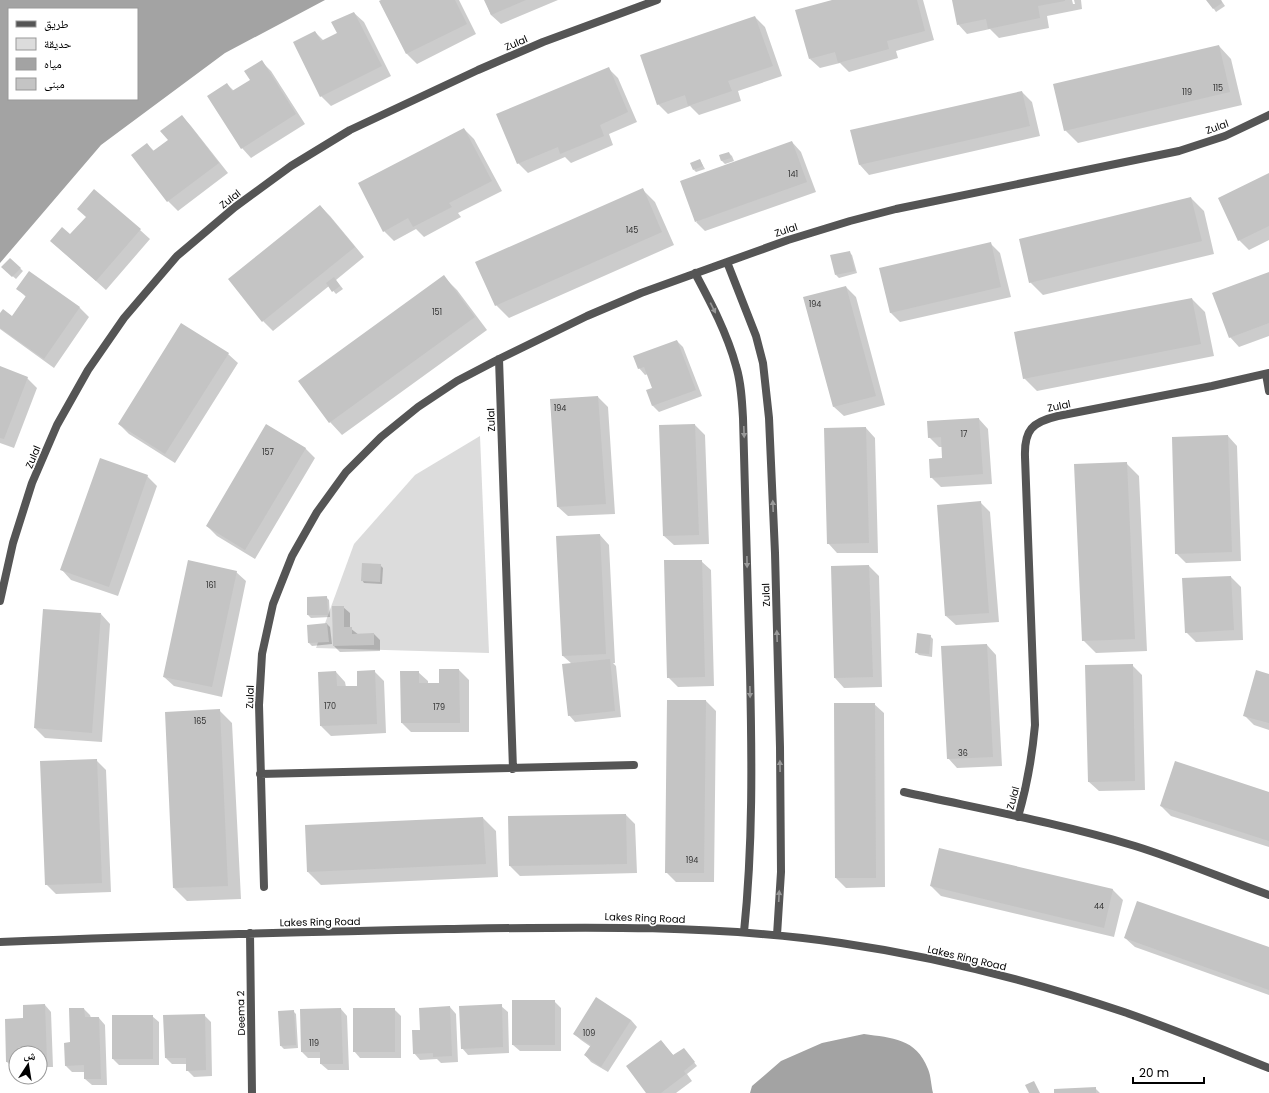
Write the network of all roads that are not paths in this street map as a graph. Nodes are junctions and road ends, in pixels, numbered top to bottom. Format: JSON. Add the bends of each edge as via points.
{"nodes":[{"id":1,"x":657,"y":0,"type":"edge"},
{"id":2,"x":1269,"y":115,"type":"edge"},
{"id":3,"x":727,"y":262,"type":"junction"},
{"id":4,"x":695,"y":273,"type":"junction"},
{"id":5,"x":499,"y":359,"type":"junction"},
{"id":6,"x":1268,"y":373,"type":"edge"},
{"id":7,"x":1269,"y":391,"type":"edge"},
{"id":8,"x":0,"y":601,"type":"edge"},
{"id":9,"x":634,"y":765,"type":"dead end"},
{"id":10,"x":513,"y":769,"type":"junction"},
{"id":11,"x":260,"y":774,"type":"junction"},
{"id":12,"x":904,"y":792,"type":"dead end"},
{"id":13,"x":1018,"y":817,"type":"junction"},
{"id":14,"x":264,"y":887,"type":"dead end"},
{"id":15,"x":1269,"y":895,"type":"edge"},
{"id":16,"x":744,"y":932,"type":"junction"},
{"id":17,"x":250,"y":933,"type":"junction"},
{"id":18,"x":777,"y":935,"type":"junction"},
{"id":19,"x":0,"y":942,"type":"edge"},
{"id":20,"x":1269,"y":1068,"type":"edge"},
{"id":21,"x":252,"y":1093,"type":"edge"}],
"edges":[{"from":1,"to":8,"type":"street","name":"Zulal","via":[[543,42],[350,130],[285,171],[235,207],[177,256],[124,318],[88,370],[58,425],[32,483],[13,543]]},
{"from":2,"to":3,"type":"street","name":"Zulal","via":[[1225,136],[1179,151],[896,209],[788,240]]},
{"from":3,"to":4,"type":"street","name":"Zulal"},
{"from":18,"to":3,"type":"street","name":"Zulal","one_way":true,"via":[[781,872],[780,746],[768,404],[763,363],[756,336]]},
{"from":4,"to":5,"type":"street","name":"Zulal","via":[[587,316]]},
{"from":4,"to":16,"type":"street","name":"Zulal","one_way":true,"via":[[729,343],[738,374],[744,418],[752,813]]},
{"from":5,"to":10,"type":"street","name":"Zulal"},
{"from":5,"to":11,"type":"street","name":"Zulal","via":[[418,407],[381,437],[346,472],[317,512],[292,556],[273,604],[262,654],[259,705]]},
{"from":6,"to":7,"type":"street","name":"Zulal"},
{"from":6,"to":13,"type":"street","name":"Zulal","via":[[1043,419],[1031,429],[1024,442],[1024,450],[1035,725],[1032,757]]},
{"from":9,"to":10,"type":"street"},
{"from":10,"to":11,"type":"street"},
{"from":11,"to":14,"type":"street","name":"Zulal"},
{"from":12,"to":13,"type":"street","name":"Zulal"},
{"from":13,"to":15,"type":"street","name":"Zulal","via":[[1133,846],[1189,864]]},
{"from":16,"to":17,"type":"street","name":"Lakes Ring Road","via":[[571,927]]},
{"from":16,"to":18,"type":"street","name":"Lakes Ring Road"},
{"from":17,"to":19,"type":"street","name":"Lakes Ring Road"},
{"from":17,"to":21,"type":"street","name":"Deema 2"},
{"from":18,"to":20,"type":"street","name":"Lakes Ring Road","via":[[901,952],[1036,985],[1123,1012]]}]}
